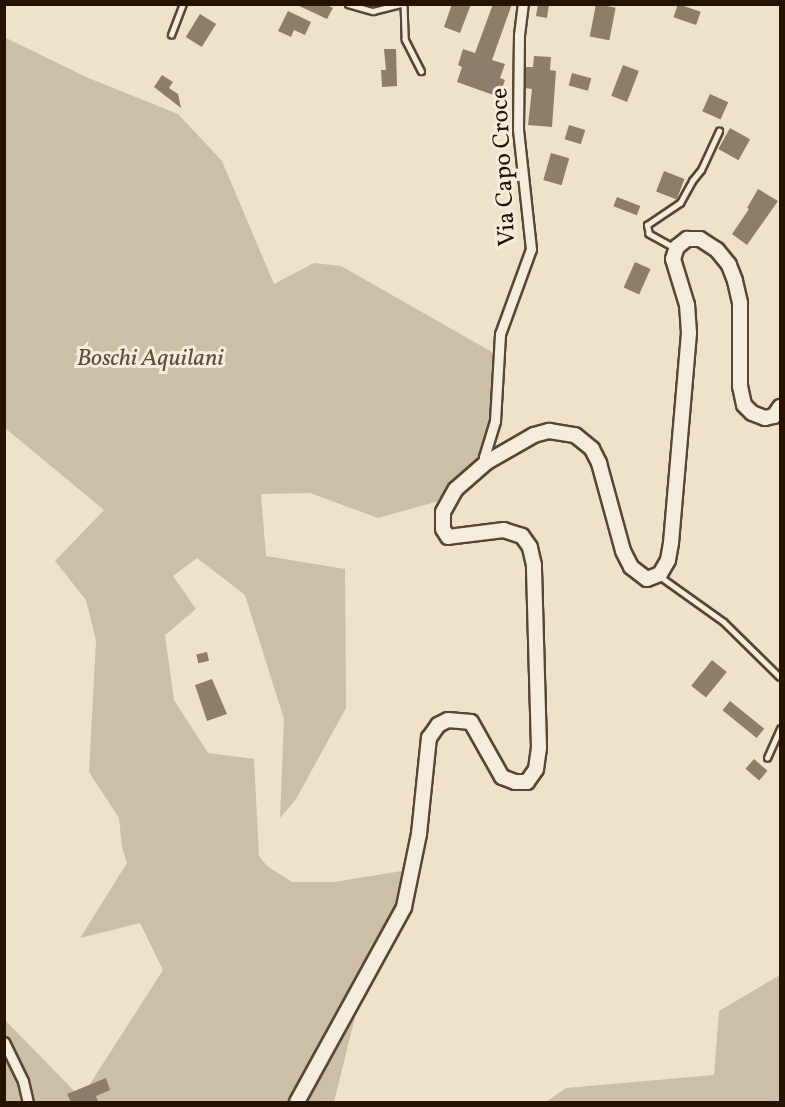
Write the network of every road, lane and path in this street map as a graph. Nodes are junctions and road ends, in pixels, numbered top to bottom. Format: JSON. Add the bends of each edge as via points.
{"nodes":[{"id":1,"x":183,"y":4,"type":"edge"},
{"id":2,"x":348,"y":4,"type":"edge"},
{"id":3,"x":402,"y":4,"type":"edge"},
{"id":4,"x":523,"y":4,"type":"edge"},
{"id":5,"x":171,"y":35,"type":"dead end"},
{"id":6,"x":421,"y":71,"type":"dead end"},
{"id":7,"x":719,"y":131,"type":"dead end"},
{"id":8,"x":676,"y":249,"type":"junction"},
{"id":9,"x":779,"y":414,"type":"edge"},
{"id":10,"x":487,"y":462,"type":"junction"},
{"id":11,"x":658,"y":576,"type":"junction"},
{"id":12,"x":780,"y":677,"type":"edge"},
{"id":13,"x":780,"y":729,"type":"edge"},
{"id":14,"x":767,"y":758,"type":"dead end"},
{"id":15,"x":4,"y":1042,"type":"edge"},
{"id":16,"x":28,"y":1102,"type":"edge"},
{"id":17,"x":297,"y":1102,"type":"edge"}],
"edges":[{"from":1,"to":5,"type":"lane"},
{"from":2,"to":3,"type":"lane","via":[[370,10]]},
{"from":3,"to":6,"type":"lane","via":[[405,39]]},
{"from":4,"to":10,"type":"street","name":"Via Capo Croce","via":[[518,129],[531,249],[500,334],[495,421],[484,457]]},
{"from":7,"to":8,"type":"lane","via":[[680,203],[647,225],[649,234]]},
{"from":8,"to":9,"type":"main road","via":[[687,239],[700,239],[717,250],[729,265],[740,303],[743,402],[759,416]]},
{"from":8,"to":11,"type":"main road","via":[[674,265],[687,305],[689,333],[671,543],[666,564]]},
{"from":10,"to":11,"type":"main road","via":[[534,435],[549,431],[575,435],[586,442],[598,463],[629,564],[643,578]]},
{"from":10,"to":17,"type":"main road","via":[[448,500],[443,529],[448,537],[461,538],[504,530],[522,536],[530,547],[534,565],[539,748],[536,769],[527,782],[502,777],[471,722],[448,720],[438,725],[429,738],[419,834],[404,907]]},
{"from":11,"to":12,"type":"lane","via":[[724,622]]},
{"from":13,"to":14,"type":"lane"},
{"from":15,"to":16,"type":"street","via":[[23,1081]]}]}
